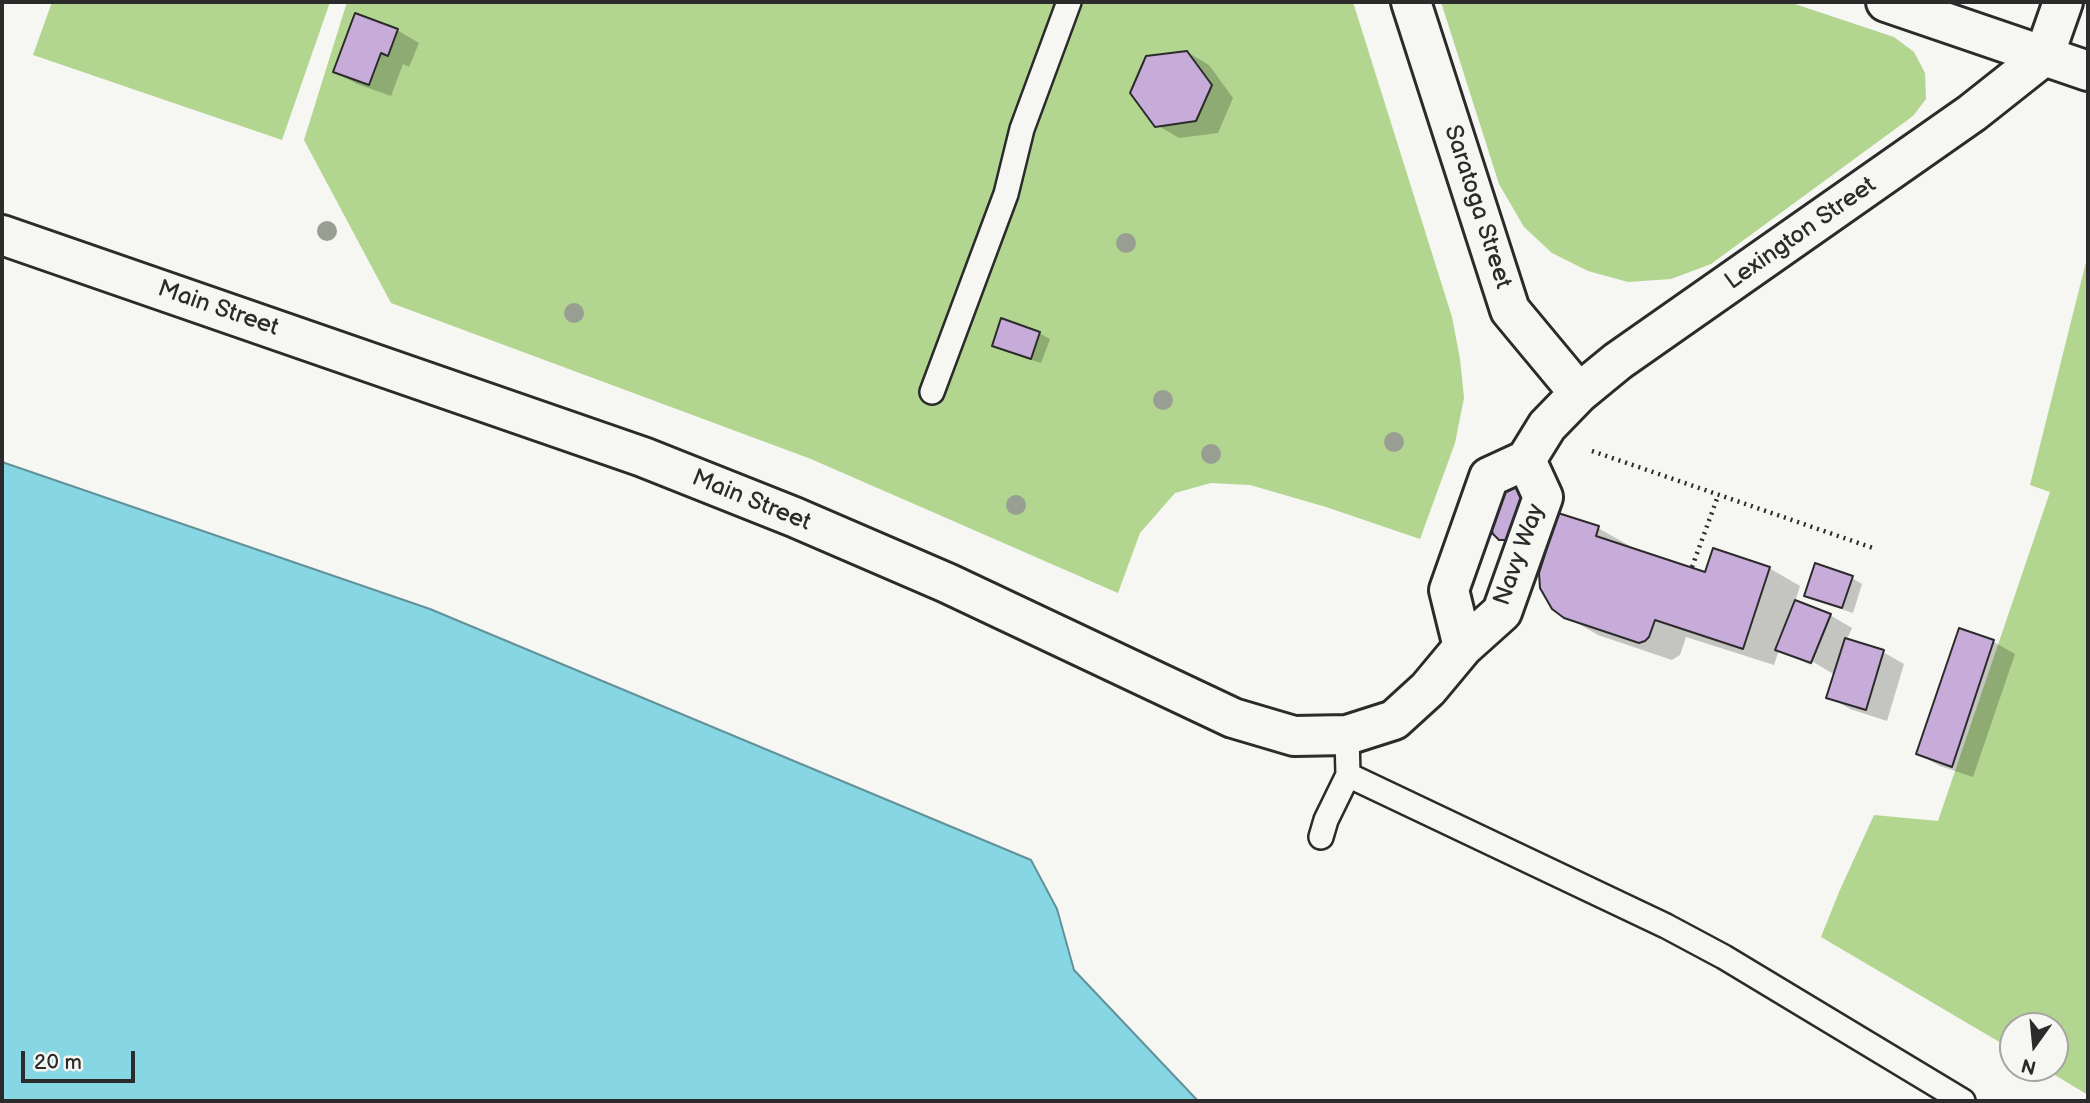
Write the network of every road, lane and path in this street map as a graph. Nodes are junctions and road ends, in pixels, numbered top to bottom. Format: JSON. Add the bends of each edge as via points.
{"nodes":[{"id":1,"x":1069,"y":2,"type":"edge"},
{"id":2,"x":1411,"y":2,"type":"edge"},
{"id":3,"x":1886,"y":2,"type":"edge"},
{"id":4,"x":2063,"y":2,"type":"edge"},
{"id":5,"x":2045,"y":56,"type":"junction"},
{"id":6,"x":2088,"y":71,"type":"edge"},
{"id":7,"x":2,"y":235,"type":"edge"},
{"id":8,"x":932,"y":393,"type":"dead end"},
{"id":9,"x":1579,"y":393,"type":"junction"},
{"id":10,"x":1592,"y":452,"type":"dead end"},
{"id":11,"x":1526,"y":460,"type":"junction"},
{"id":12,"x":1718,"y":496,"type":"junction"},
{"id":13,"x":1873,"y":548,"type":"dead end"},
{"id":14,"x":1692,"y":567,"type":"dead end"},
{"id":15,"x":1462,"y":646,"type":"junction"},
{"id":16,"x":1347,"y":735,"type":"junction"},
{"id":17,"x":1348,"y":775,"type":"junction"},
{"id":18,"x":1321,"y":837,"type":"dead end"},
{"id":19,"x":1963,"y":1101,"type":"edge"}],
"edges":[{"from":1,"to":8,"type":"lane","via":[[1022,129],[1006,194]]},
{"from":2,"to":9,"type":"street","name":"Saratoga Street","via":[[1510,310]]},
{"from":3,"to":5,"type":"street"},
{"from":4,"to":5,"type":"street"},
{"from":5,"to":6,"type":"street"},
{"from":5,"to":9,"type":"street","name":"Lexington Street"},
{"from":7,"to":16,"type":"street","name":"Main Street","via":[[655,462],[947,583],[1233,718],[1294,736]]},
{"from":9,"to":11,"type":"street","name":"Lexington Street","via":[[1547,426]]},
{"from":10,"to":12,"type":"path"},
{"from":11,"to":15,"type":"street","name":"Navy Way","via":[[1543,497],[1502,612]]},
{"from":11,"to":15,"type":"street","name":"Navy Way","via":[[1489,477],[1449,590]]},
{"from":12,"to":13,"type":"path"},
{"from":12,"to":14,"type":"path"},
{"from":15,"to":16,"type":"street","name":"Main Street","via":[[1429,689],[1394,720]]},
{"from":16,"to":17,"type":"lane"},
{"from":17,"to":18,"type":"lane"},
{"from":17,"to":19,"type":"lane","via":[[1724,957]]}]}
